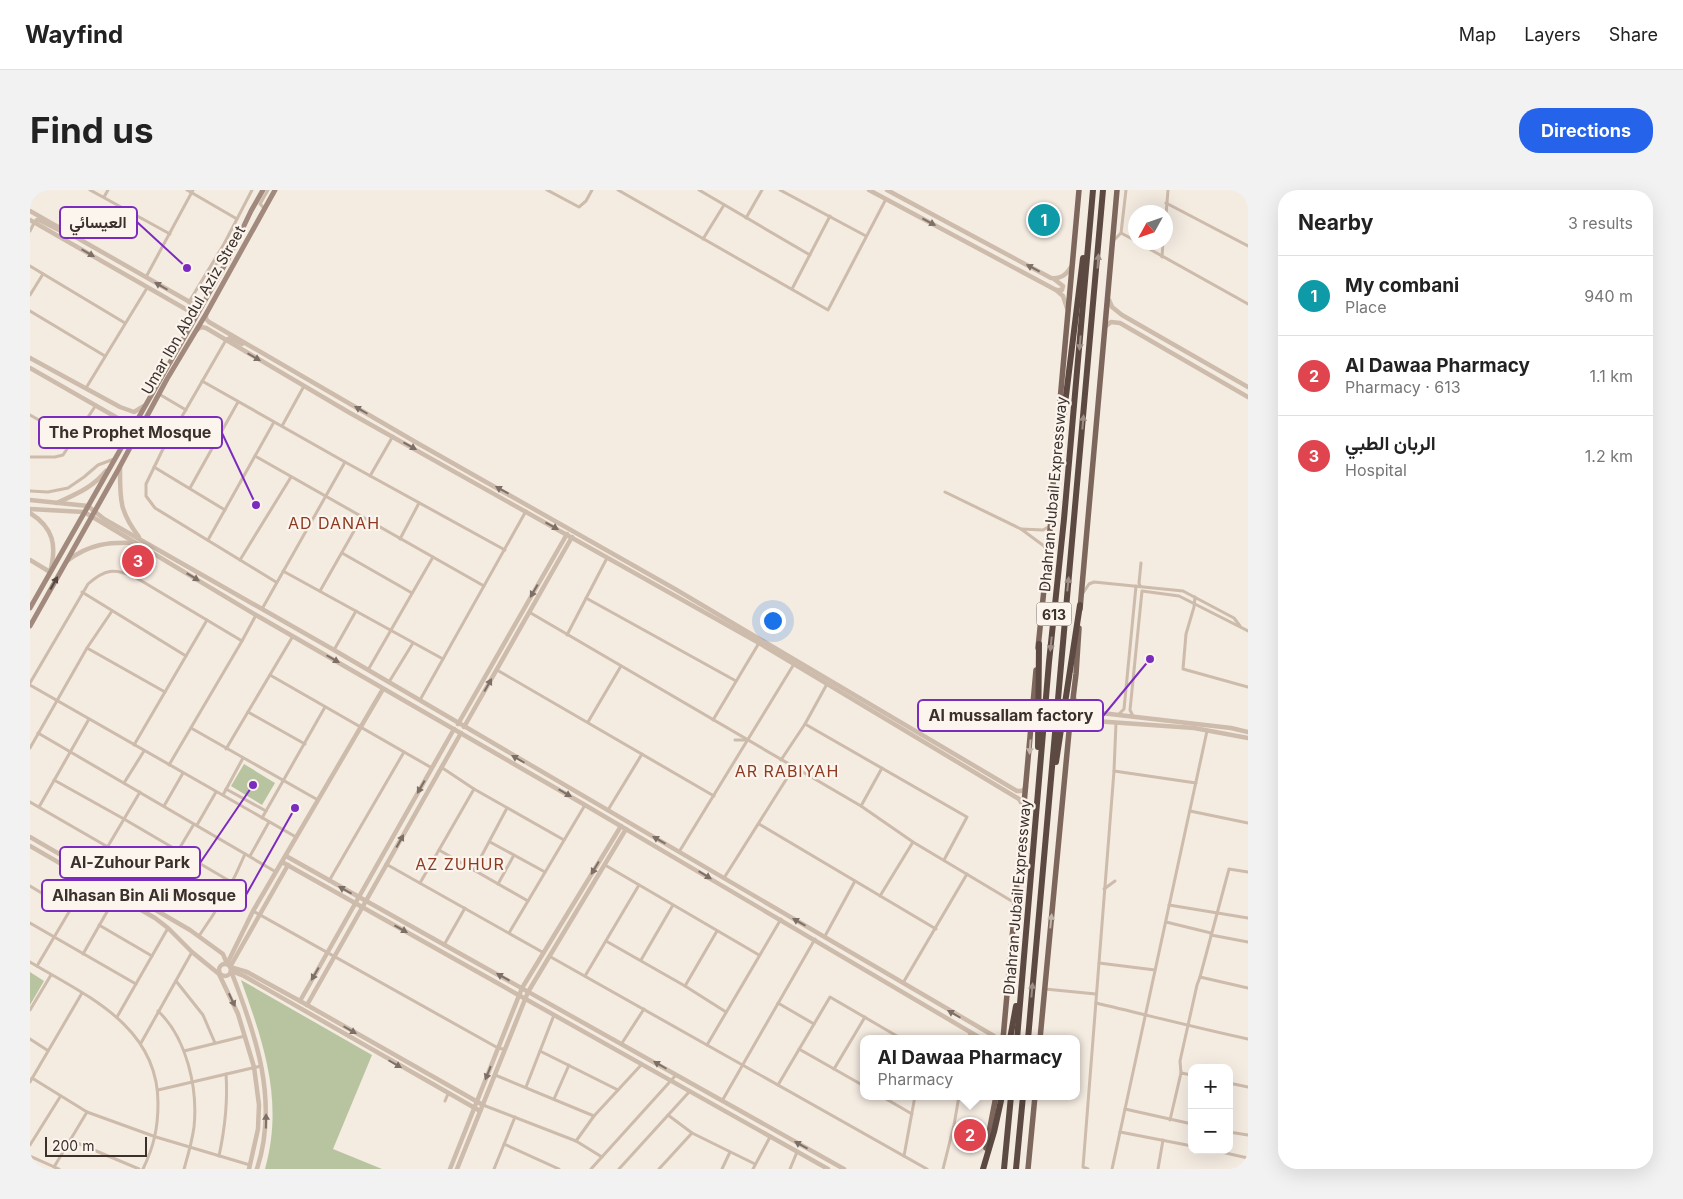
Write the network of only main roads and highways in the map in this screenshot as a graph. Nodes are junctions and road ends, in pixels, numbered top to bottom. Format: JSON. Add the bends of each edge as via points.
{"nodes":[{"id":1,"x":263,"y":190,"type":"edge"},
{"id":2,"x":275,"y":190,"type":"edge"},
{"id":3,"x":1079,"y":190,"type":"edge"},
{"id":4,"x":1093,"y":190,"type":"edge"},
{"id":5,"x":1103,"y":190,"type":"edge"},
{"id":6,"x":1117,"y":190,"type":"edge"},
{"id":7,"x":1092,"y":205,"type":"junction"},
{"id":8,"x":1054,"y":472,"type":"junction"},
{"id":9,"x":1080,"y":605,"type":"junction"},
{"id":10,"x":30,"y":608,"type":"edge"},
{"id":11,"x":30,"y":626,"type":"edge"},
{"id":12,"x":1039,"y":644,"type":"junction"},
{"id":13,"x":1038,"y":803,"type":"junction"},
{"id":14,"x":1046,"y":837,"type":"junction"},
{"id":15,"x":1024,"y":958,"type":"junction"},
{"id":16,"x":1002,"y":1035,"type":"edge"},
{"id":17,"x":1011,"y":1035,"type":"edge"},
{"id":18,"x":1016,"y":1035,"type":"edge"},
{"id":19,"x":1028,"y":1035,"type":"edge"},
{"id":20,"x":1040,"y":1035,"type":"edge"},
{"id":21,"x":995,"y":1100,"type":"edge"},
{"id":22,"x":1001,"y":1100,"type":"edge"},
{"id":23,"x":1011,"y":1100,"type":"edge"},
{"id":24,"x":1023,"y":1100,"type":"edge"},
{"id":25,"x":1034,"y":1100,"type":"edge"},
{"id":26,"x":1020,"y":1122,"type":"junction"},
{"id":27,"x":982,"y":1169,"type":"edge"},
{"id":28,"x":1004,"y":1169,"type":"edge"},
{"id":29,"x":1016,"y":1169,"type":"edge"},
{"id":30,"x":1020,"y":1169,"type":"edge"},
{"id":31,"x":1028,"y":1169,"type":"edge"}],
"edges":[{"from":1,"to":10,"type":"main road","via":[[204,303]]},
{"from":11,"to":2,"type":"main road","name":"Umar Ibn Abdul Aziz Street","one_way":true},
{"from":3,"to":8,"type":"main road","name":"613"},
{"from":4,"to":7,"type":"highway","name":"Dhahran Jubail Expressway","number":"613"},
{"from":14,"to":5,"type":"highway","name":"Dhahran Jubail Expressway","number":"613","one_way":true},
{"from":6,"to":9,"type":"main road"},
{"from":7,"to":8,"type":"highway"},
{"from":7,"to":13,"type":"highway","name":"Dhahran Jubail Expressway","number":"613","one_way":true},
{"from":8,"to":12,"type":"main road","name":"613"},
{"from":9,"to":14,"type":"highway"},
{"from":20,"to":9,"type":"main road","one_way":true},
{"from":12,"to":13,"type":"highway"},
{"from":12,"to":16,"type":"main road","name":"613","one_way":true},
{"from":13,"to":15,"type":"highway","name":"Dhahran Jubail Expressway","number":"613"},
{"from":19,"to":14,"type":"highway","name":"Dhahran Jubail Expressway","number":"613","one_way":true},
{"from":15,"to":17,"type":"highway"},
{"from":15,"to":18,"type":"highway","name":"Dhahran Jubail Expressway","number":"613"},
{"from":21,"to":27,"type":"main road"},
{"from":22,"to":27,"type":"highway"},
{"from":23,"to":28,"type":"highway"},
{"from":24,"to":26,"type":"highway"},
{"from":25,"to":31,"type":"main road"},
{"from":26,"to":29,"type":"highway"},
{"from":26,"to":30,"type":"highway"}]}
